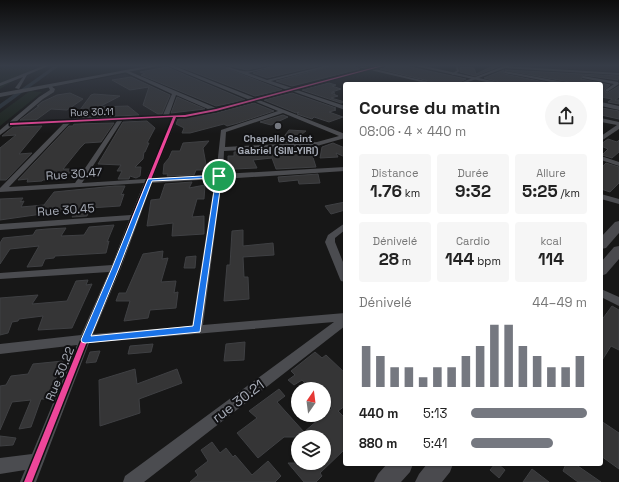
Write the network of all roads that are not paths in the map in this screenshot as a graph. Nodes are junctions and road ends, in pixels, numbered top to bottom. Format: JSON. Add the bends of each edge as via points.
{"nodes":[{"id":1,"x":35,"y":88,"type":"edge"},
{"id":2,"x":53,"y":88,"type":"edge"},
{"id":3,"x":165,"y":88,"type":"edge"},
{"id":4,"x":227,"y":88,"type":"edge"},
{"id":5,"x":288,"y":88,"type":"edge"},
{"id":6,"x":298,"y":88,"type":"edge"},
{"id":7,"x":610,"y":88,"type":"edge"},
{"id":8,"x":18,"y":90,"type":"joint"},
{"id":9,"x":292,"y":90,"type":"junction"},
{"id":10,"x":603,"y":90,"type":"edge"},
{"id":11,"x":607,"y":91,"type":"junction"},
{"id":12,"x":613,"y":92,"type":"dead end"},
{"id":13,"x":175,"y":93,"type":"junction"},
{"id":14,"x":0,"y":95,"type":"edge"},
{"id":15,"x":256,"y":100,"type":"junction"},
{"id":16,"x":603,"y":104,"type":"edge"},
{"id":17,"x":343,"y":107,"type":"edge"},
{"id":18,"x":619,"y":108,"type":"edge"},
{"id":19,"x":216,"y":110,"type":"junction"},
{"id":20,"x":284,"y":111,"type":"junction"},
{"id":21,"x":170,"y":118,"type":"junction"},
{"id":22,"x":120,"y":120,"type":"junction"},
{"id":23,"x":603,"y":121,"type":"edge"},
{"id":24,"x":68,"y":122,"type":"junction"},
{"id":25,"x":11,"y":124,"type":"junction"},
{"id":26,"x":619,"y":125,"type":"edge"},
{"id":27,"x":0,"y":133,"type":"edge"},
{"id":28,"x":343,"y":135,"type":"edge"},
{"id":29,"x":343,"y":137,"type":"edge"},
{"id":30,"x":603,"y":137,"type":"edge"},
{"id":31,"x":222,"y":149,"type":"junction"},
{"id":32,"x":603,"y":159,"type":"edge"},
{"id":33,"x":619,"y":164,"type":"edge"},
{"id":34,"x":343,"y":169,"type":"edge"},
{"id":35,"x":219,"y":176,"type":"junction"},
{"id":36,"x":150,"y":180,"type":"junction"},
{"id":37,"x":77,"y":185,"type":"junction"},
{"id":38,"x":1,"y":190,"type":"edge"},
{"id":39,"x":603,"y":197,"type":"edge"},
{"id":40,"x":619,"y":202,"type":"edge"},
{"id":41,"x":134,"y":217,"type":"junction"},
{"id":42,"x":619,"y":225,"type":"edge"},
{"id":43,"x":0,"y":227,"type":"edge"},
{"id":44,"x":343,"y":228,"type":"edge"},
{"id":45,"x":603,"y":243,"type":"edge"},
{"id":46,"x":619,"y":250,"type":"edge"},
{"id":47,"x":116,"y":268,"type":"junction"},
{"id":48,"x":603,"y":269,"type":"edge"},
{"id":49,"x":343,"y":274,"type":"edge"},
{"id":50,"x":0,"y":276,"type":"edge"},
{"id":51,"x":603,"y":294,"type":"edge"},
{"id":52,"x":619,"y":302,"type":"edge"},
{"id":53,"x":343,"y":318,"type":"edge"},
{"id":54,"x":343,"y":320,"type":"edge"},
{"id":55,"x":197,"y":329,"type":"junction"},
{"id":56,"x":85,"y":340,"type":"junction"},
{"id":57,"x":0,"y":349,"type":"edge"},
{"id":58,"x":36,"y":461,"type":"junction"},
{"id":59,"x":0,"y":466,"type":"edge"},
{"id":60,"x":400,"y":466,"type":"edge"},
{"id":61,"x":440,"y":466,"type":"edge"},
{"id":62,"x":28,"y":482,"type":"edge"},
{"id":63,"x":131,"y":482,"type":"edge"},
{"id":64,"x":386,"y":482,"type":"edge"},
{"id":65,"x":427,"y":482,"type":"edge"}],
"edges":[{"from":1,"to":8,"type":"street"},
{"from":2,"to":25,"type":"street"},
{"from":3,"to":13,"type":"street"},
{"from":4,"to":15,"type":"street"},
{"from":5,"to":9,"type":"street"},
{"from":6,"to":9,"type":"street"},
{"from":7,"to":11,"type":"street"},
{"from":8,"to":14,"type":"street"},
{"from":9,"to":15,"type":"street"},
{"from":9,"to":17,"type":"street"},
{"from":10,"to":11,"type":"street"},
{"from":11,"to":12,"type":"street"},
{"from":13,"to":19,"type":"street"},
{"from":13,"to":21,"type":"street","name":"Rue 30.22"},
{"from":15,"to":19,"type":"street"},
{"from":15,"to":20,"type":"street"},
{"from":16,"to":18,"type":"street"},
{"from":19,"to":21,"type":"street"},
{"from":20,"to":28,"type":"street"},
{"from":20,"to":31,"type":"street","via":[[223,130]]},
{"from":21,"to":22,"type":"street","name":"Rue 30.11"},
{"from":21,"to":36,"type":"street","name":"Rue 30.22"},
{"from":22,"to":24,"type":"street","name":"Rue 30.11"},
{"from":22,"to":37,"type":"street"},
{"from":23,"to":26,"type":"street"},
{"from":24,"to":25,"type":"street","name":"Rue 30.11"},
{"from":24,"to":38,"type":"street"},
{"from":25,"to":27,"type":"street"},
{"from":26,"to":30,"type":"street"},
{"from":29,"to":31,"type":"street","via":[[317,144]]},
{"from":31,"to":35,"type":"street"},
{"from":32,"to":33,"type":"street"},
{"from":34,"to":35,"type":"street","name":"Rue 30.47"},
{"from":35,"to":36,"type":"street","name":"Rue 30.47"},
{"from":35,"to":55,"type":"street"},
{"from":36,"to":37,"type":"street","name":"Rue 30.47"},
{"from":36,"to":41,"type":"street","name":"Rue 30.22"},
{"from":37,"to":38,"type":"street","name":"Rue 30.47"},
{"from":39,"to":40,"type":"street"},
{"from":41,"to":43,"type":"street","name":"Rue 30.45"},
{"from":41,"to":47,"type":"street","name":"Rue 30.22"},
{"from":42,"to":45,"type":"main road"},
{"from":44,"to":49,"type":"street","via":[[331,237],[330,242]]},
{"from":46,"to":48,"type":"main road"},
{"from":47,"to":50,"type":"street"},
{"from":47,"to":56,"type":"street","name":"Rue 30.22"},
{"from":51,"to":52,"type":"street"},
{"from":53,"to":55,"type":"street"},
{"from":54,"to":63,"type":"street","name":"rue 30.21"},
{"from":55,"to":56,"type":"street"},
{"from":56,"to":57,"type":"street"},
{"from":56,"to":58,"type":"street","name":"Rue 30.22"},
{"from":58,"to":59,"type":"street"},
{"from":58,"to":62,"type":"street","name":"Rue 30.22"},
{"from":60,"to":64,"type":"main road"},
{"from":61,"to":65,"type":"main road"}]}
